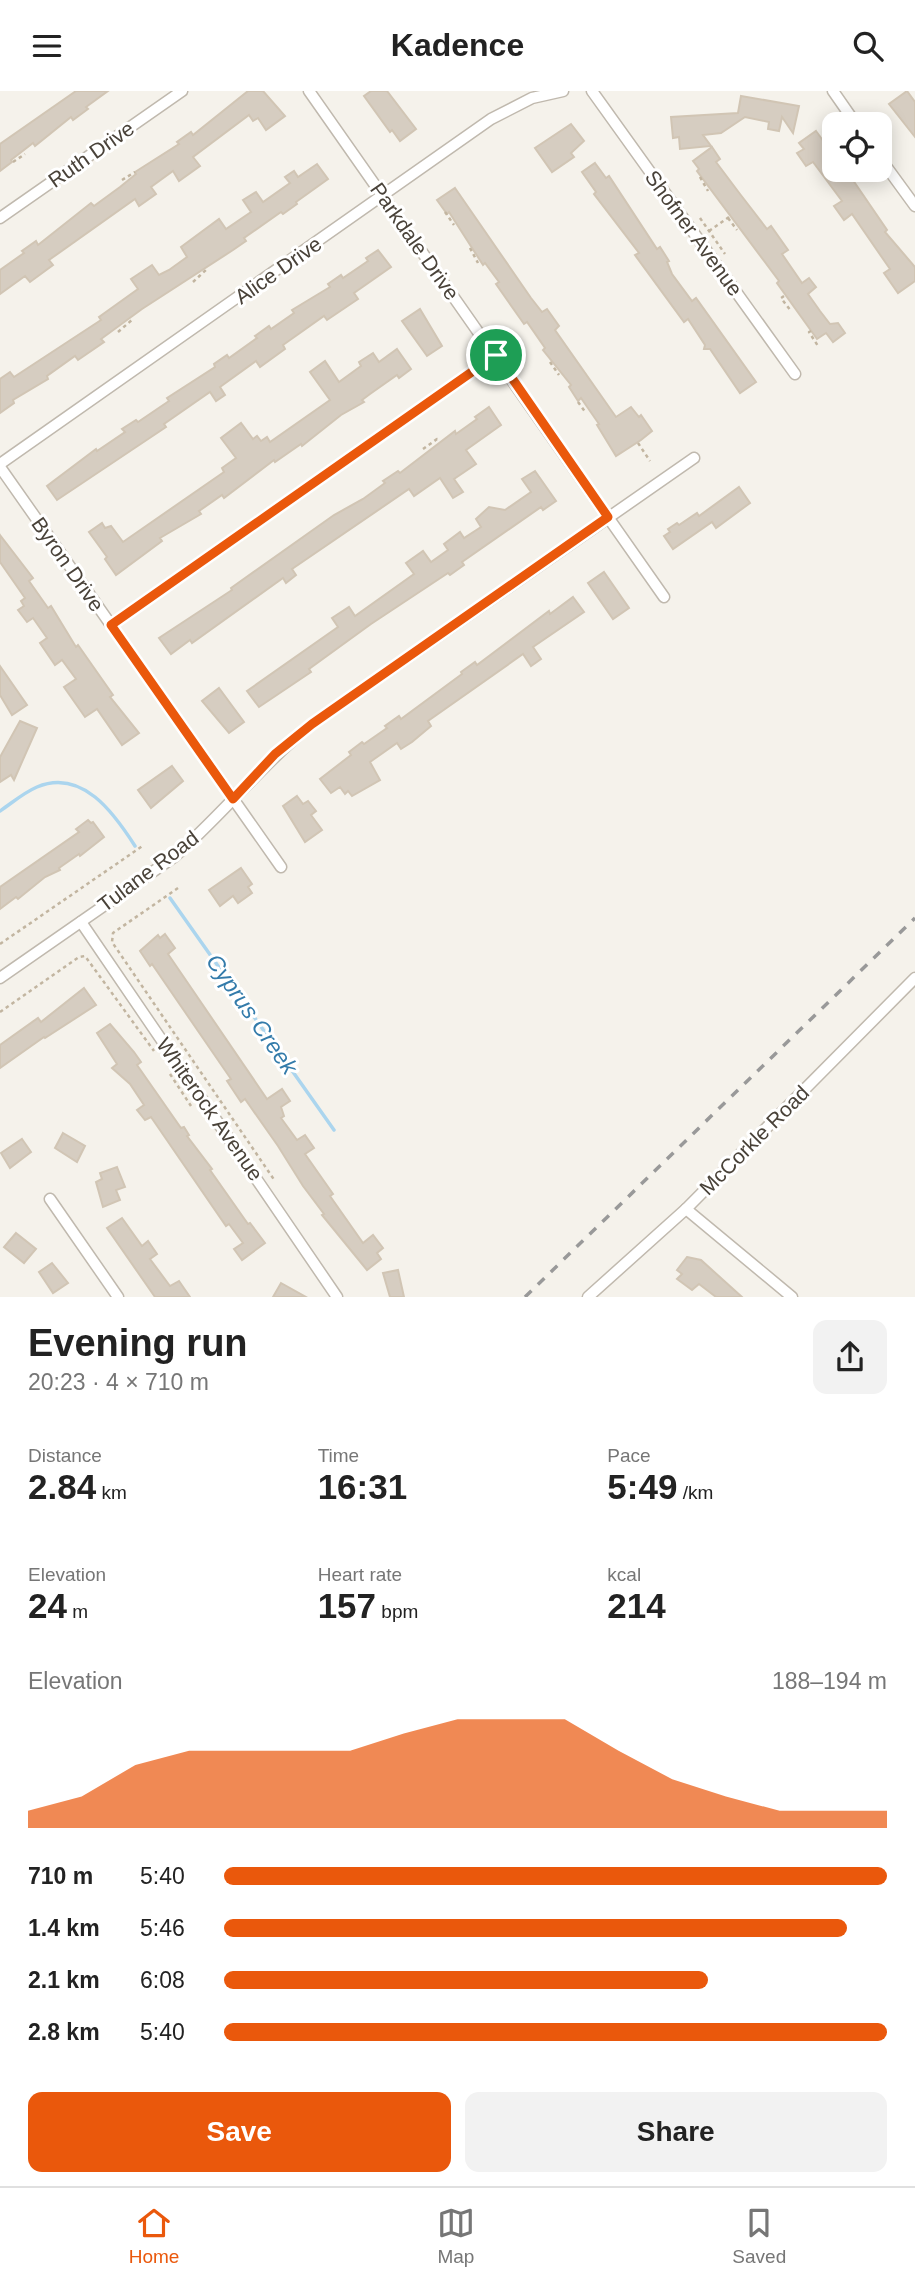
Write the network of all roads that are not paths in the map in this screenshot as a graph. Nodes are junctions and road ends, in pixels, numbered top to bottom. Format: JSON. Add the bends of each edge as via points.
{"nodes":[{"id":1,"x":182,"y":91,"type":"edge"},
{"id":2,"x":309,"y":91,"type":"edge"},
{"id":3,"x":563,"y":91,"type":"edge"},
{"id":4,"x":592,"y":91,"type":"edge"},
{"id":5,"x":832,"y":91,"type":"edge"},
{"id":6,"x":847,"y":112,"type":"edge"},
{"id":7,"x":892,"y":175,"type":"edge"},
{"id":8,"x":383,"y":196,"type":"junction"},
{"id":9,"x":915,"y":207,"type":"edge"},
{"id":10,"x":0,"y":218,"type":"edge"},
{"id":11,"x":496,"y":355,"type":"junction"},
{"id":12,"x":795,"y":374,"type":"dead end"},
{"id":13,"x":694,"y":457,"type":"dead end"},
{"id":14,"x":0,"y":466,"type":"edge"},
{"id":15,"x":608,"y":517,"type":"junction"},
{"id":16,"x":664,"y":597,"type":"dead end"},
{"id":17,"x":111,"y":625,"type":"junction"},
{"id":18,"x":233,"y":799,"type":"junction"},
{"id":19,"x":281,"y":867,"type":"dead end"},
{"id":20,"x":81,"y":922,"type":"junction"},
{"id":21,"x":0,"y":978,"type":"edge"},
{"id":22,"x":915,"y":978,"type":"edge"},
{"id":23,"x":50,"y":1199,"type":"dead end"},
{"id":24,"x":685,"y":1209,"type":"junction"},
{"id":25,"x":118,"y":1297,"type":"edge"},
{"id":26,"x":337,"y":1297,"type":"edge"},
{"id":27,"x":588,"y":1297,"type":"edge"},
{"id":28,"x":792,"y":1297,"type":"edge"}],
"edges":[{"from":1,"to":10,"type":"street","name":"Ruth Drive"},
{"from":2,"to":8,"type":"street","name":"Parkdale Drive"},
{"from":3,"to":8,"type":"street","name":"Alice Drive","via":[[504,111]]},
{"from":4,"to":12,"type":"street","name":"Shofner Avenue"},
{"from":5,"to":6,"type":"street"},
{"from":7,"to":9,"type":"street"},
{"from":8,"to":11,"type":"street","name":"Parkdale Drive"},
{"from":8,"to":14,"type":"street","name":"Alice Drive"},
{"from":11,"to":15,"type":"street","name":"Parkdale Drive"},
{"from":11,"to":17,"type":"street"},
{"from":13,"to":15,"type":"street","name":"Tulane Road"},
{"from":14,"to":17,"type":"street","name":"Byron Drive"},
{"from":15,"to":16,"type":"street","name":"Parkdale Drive"},
{"from":15,"to":18,"type":"street","name":"Tulane Road","via":[[312,724],[275,754]]},
{"from":17,"to":18,"type":"street","name":"Byron Drive"},
{"from":18,"to":19,"type":"street","name":"Byron Drive"},
{"from":18,"to":20,"type":"street","name":"Tulane Road","via":[[174,857]]},
{"from":20,"to":21,"type":"street","name":"Tulane Road"},
{"from":20,"to":26,"type":"street","name":"Whiterock Avenue"},
{"from":22,"to":24,"type":"street","name":"McCorkle Road"},
{"from":23,"to":25,"type":"street"},
{"from":24,"to":27,"type":"street","name":"McCorkle Road"},
{"from":24,"to":28,"type":"street"}]}
